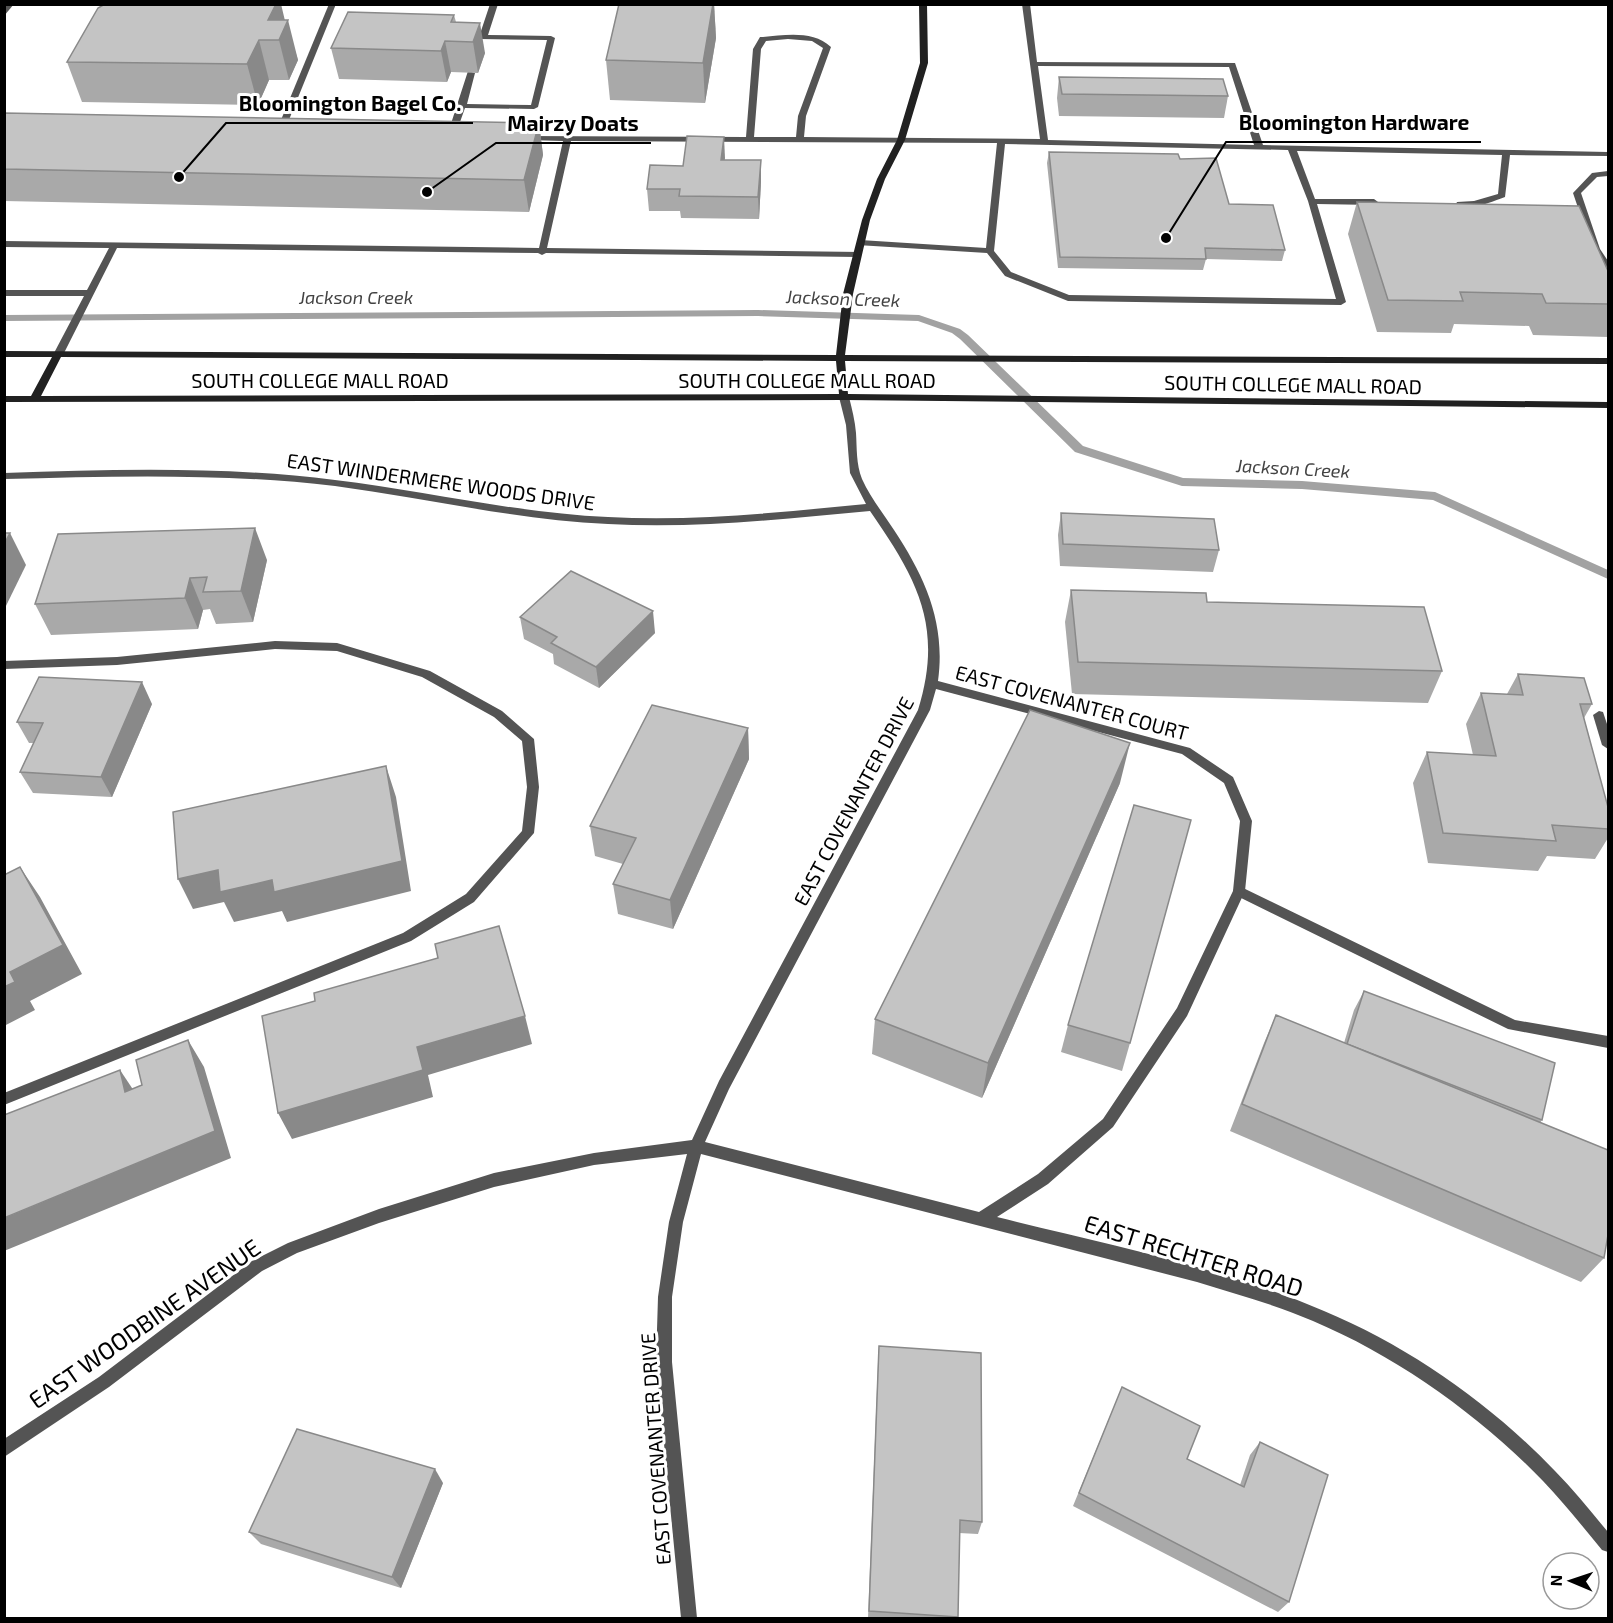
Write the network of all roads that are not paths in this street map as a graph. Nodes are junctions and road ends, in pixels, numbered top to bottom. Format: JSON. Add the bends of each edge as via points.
{"nodes":[{"id":1,"x":11,"y":4,"type":"edge"},
{"id":2,"x":333,"y":4,"type":"edge"},
{"id":3,"x":494,"y":4,"type":"edge"},
{"id":4,"x":923,"y":4,"type":"edge"},
{"id":5,"x":1026,"y":4,"type":"edge"},
{"id":6,"x":4,"y":14,"type":"edge"},
{"id":7,"x":1034,"y":64,"type":"junction"},
{"id":8,"x":471,"y":73,"type":"edge"},
{"id":9,"x":462,"y":106,"type":"junction"},
{"id":10,"x":267,"y":135,"type":"edge"},
{"id":11,"x":279,"y":136,"type":"junction"},
{"id":12,"x":290,"y":136,"type":"edge"},
{"id":13,"x":439,"y":137,"type":"edge"},
{"id":14,"x":451,"y":137,"type":"junction"},
{"id":15,"x":462,"y":137,"type":"edge"},
{"id":16,"x":521,"y":138,"type":"edge"},
{"id":17,"x":567,"y":139,"type":"junction"},
{"id":18,"x":750,"y":139,"type":"junction"},
{"id":19,"x":800,"y":139,"type":"junction"},
{"id":20,"x":901,"y":140,"type":"junction"},
{"id":21,"x":1001,"y":141,"type":"junction"},
{"id":22,"x":1044,"y":142,"type":"junction"},
{"id":23,"x":1258,"y":146,"type":"junction"},
{"id":24,"x":1292,"y":149,"type":"junction"},
{"id":25,"x":1506,"y":153,"type":"junction"},
{"id":26,"x":1608,"y":154,"type":"edge"},
{"id":27,"x":1608,"y":174,"type":"edge"},
{"id":28,"x":1312,"y":201,"type":"junction"},
{"id":29,"x":1382,"y":203,"type":"edge"},
{"id":30,"x":1452,"y":204,"type":"edge"},
{"id":31,"x":860,"y":243,"type":"junction"},
{"id":32,"x":4,"y":244,"type":"edge"},
{"id":33,"x":114,"y":246,"type":"junction"},
{"id":34,"x":990,"y":251,"type":"junction"},
{"id":35,"x":543,"y":252,"type":"junction"},
{"id":36,"x":858,"y":254,"type":"junction"},
{"id":37,"x":1608,"y":267,"type":"edge"},
{"id":38,"x":4,"y":293,"type":"edge"},
{"id":39,"x":90,"y":293,"type":"junction"},
{"id":40,"x":59,"y":353,"type":"junction"},
{"id":41,"x":4,"y":354,"type":"edge"},
{"id":42,"x":840,"y":358,"type":"junction"},
{"id":43,"x":1608,"y":361,"type":"edge"},
{"id":44,"x":844,"y":397,"type":"junction"},
{"id":45,"x":4,"y":399,"type":"edge"},
{"id":46,"x":34,"y":399,"type":"junction"},
{"id":47,"x":1608,"y":405,"type":"edge"},
{"id":48,"x":4,"y":476,"type":"edge"},
{"id":49,"x":872,"y":507,"type":"junction"},
{"id":50,"x":4,"y":665,"type":"edge"},
{"id":51,"x":933,"y":684,"type":"junction"},
{"id":52,"x":1599,"y":714,"type":"dead end"},
{"id":53,"x":1608,"y":746,"type":"edge"},
{"id":54,"x":1239,"y":891,"type":"junction"},
{"id":55,"x":1608,"y":1042,"type":"edge"},
{"id":56,"x":4,"y":1099,"type":"edge"},
{"id":57,"x":696,"y":1146,"type":"junction"},
{"id":58,"x":981,"y":1219,"type":"junction"},
{"id":59,"x":4,"y":1449,"type":"edge"},
{"id":60,"x":1608,"y":1544,"type":"edge"},
{"id":61,"x":689,"y":1618,"type":"edge"}],
"edges":[{"from":1,"to":6,"type":"street"},
{"from":2,"to":11,"type":"street"},
{"from":3,"to":9,"type":"street","via":[[481,41],[551,38],[534,107]]},
{"from":4,"to":20,"type":"main road","name":"EAST COVENANTER DRIVE","via":[[924,63]]},
{"from":5,"to":7,"type":"street"},
{"from":7,"to":22,"type":"street"},
{"from":7,"to":23,"type":"street","via":[[1232,65]]},
{"from":8,"to":9,"type":"street"},
{"from":9,"to":14,"type":"street"},
{"from":10,"to":11,"type":"street"},
{"from":11,"to":12,"type":"street"},
{"from":13,"to":14,"type":"street"},
{"from":14,"to":15,"type":"street"},
{"from":16,"to":17,"type":"street"},
{"from":17,"to":18,"type":"street"},
{"from":17,"to":35,"type":"street"},
{"from":18,"to":19,"type":"street"},
{"from":18,"to":19,"type":"street","via":[[756,49],[763,39],[803,38],[821,41],[827,47],[802,116]]},
{"from":19,"to":20,"type":"street"},
{"from":20,"to":21,"type":"street"},
{"from":20,"to":31,"type":"main road","name":"EAST COVENANTER DRIVE","via":[[881,179]]},
{"from":21,"to":22,"type":"street"},
{"from":21,"to":34,"type":"street"},
{"from":22,"to":23,"type":"street"},
{"from":23,"to":24,"type":"street"},
{"from":24,"to":25,"type":"street"},
{"from":24,"to":28,"type":"street"},
{"from":25,"to":26,"type":"street"},
{"from":25,"to":30,"type":"street","via":[[1502,195],[1475,204]]},
{"from":27,"to":37,"type":"street","via":[[1595,175],[1577,193],[1596,249]]},
{"from":28,"to":29,"type":"street"},
{"from":28,"to":34,"type":"street","via":[[1341,302],[1068,298],[1008,274]]},
{"from":31,"to":34,"type":"street"},
{"from":31,"to":36,"type":"main road","name":"EAST COVENANTER DRIVE"},
{"from":32,"to":33,"type":"street"},
{"from":33,"to":35,"type":"street"},
{"from":33,"to":39,"type":"street"},
{"from":35,"to":36,"type":"street"},
{"from":36,"to":42,"type":"main road","name":"EAST COVENANTER DRIVE"},
{"from":38,"to":39,"type":"street"},
{"from":39,"to":40,"type":"street"},
{"from":40,"to":41,"type":"main road","name":"SOUTH COLLEGE MALL ROAD"},
{"from":40,"to":42,"type":"main road","name":"SOUTH COLLEGE MALL ROAD"},
{"from":40,"to":46,"type":"main road"},
{"from":42,"to":43,"type":"main road","name":"SOUTH COLLEGE MALL ROAD"},
{"from":42,"to":44,"type":"main road","name":"EAST COVENANTER DRIVE"},
{"from":44,"to":46,"type":"main road","name":"SOUTH COLLEGE MALL ROAD"},
{"from":44,"to":47,"type":"main road","name":"SOUTH COLLEGE MALL ROAD"},
{"from":44,"to":49,"type":"street","name":"EAST COVENANTER DRIVE","via":[[856,476]]},
{"from":45,"to":46,"type":"main road","name":"SOUTH COLLEGE MALL ROAD"},
{"from":48,"to":49,"type":"street","name":"EAST WINDERMERE WOODS DRIVE","via":[[101,472],[247,474],[335,483],[564,518],[610,520],[736,519]]},
{"from":49,"to":51,"type":"street","name":"EAST COVENANTER DRIVE","via":[[928,601],[935,654]]},
{"from":50,"to":56,"type":"street","via":[[117,661],[275,645],[337,647],[426,674],[498,714],[528,739],[533,787],[528,833],[470,898],[407,937]]},
{"from":51,"to":54,"type":"street","name":"EAST COVENANTER COURT","via":[[1186,751],[1229,780],[1246,821]]},
{"from":51,"to":57,"type":"street","name":"EAST COVENANTER DRIVE","via":[[924,710],[724,1084]]},
{"from":52,"to":53,"type":"street"},
{"from":54,"to":55,"type":"street","via":[[1513,1025]]},
{"from":54,"to":58,"type":"street","name":"EAST COVENANTER COURT","via":[[1182,1012],[1108,1123],[1043,1179]]},
{"from":57,"to":58,"type":"street","name":"EAST RECHTER ROAD"},
{"from":57,"to":59,"type":"street","name":"EAST WOODBINE AVENUE","via":[[594,1159],[494,1180],[293,1248],[231,1284],[104,1382]]},
{"from":57,"to":61,"type":"street","name":"EAST COVENANTER DRIVE","via":[[676,1222],[665,1297],[664,1362]]},
{"from":58,"to":60,"type":"street","name":"EAST RECHTER ROAD","via":[[1277,1299],[1358,1334],[1437,1382],[1509,1439],[1548,1475]]}]}
